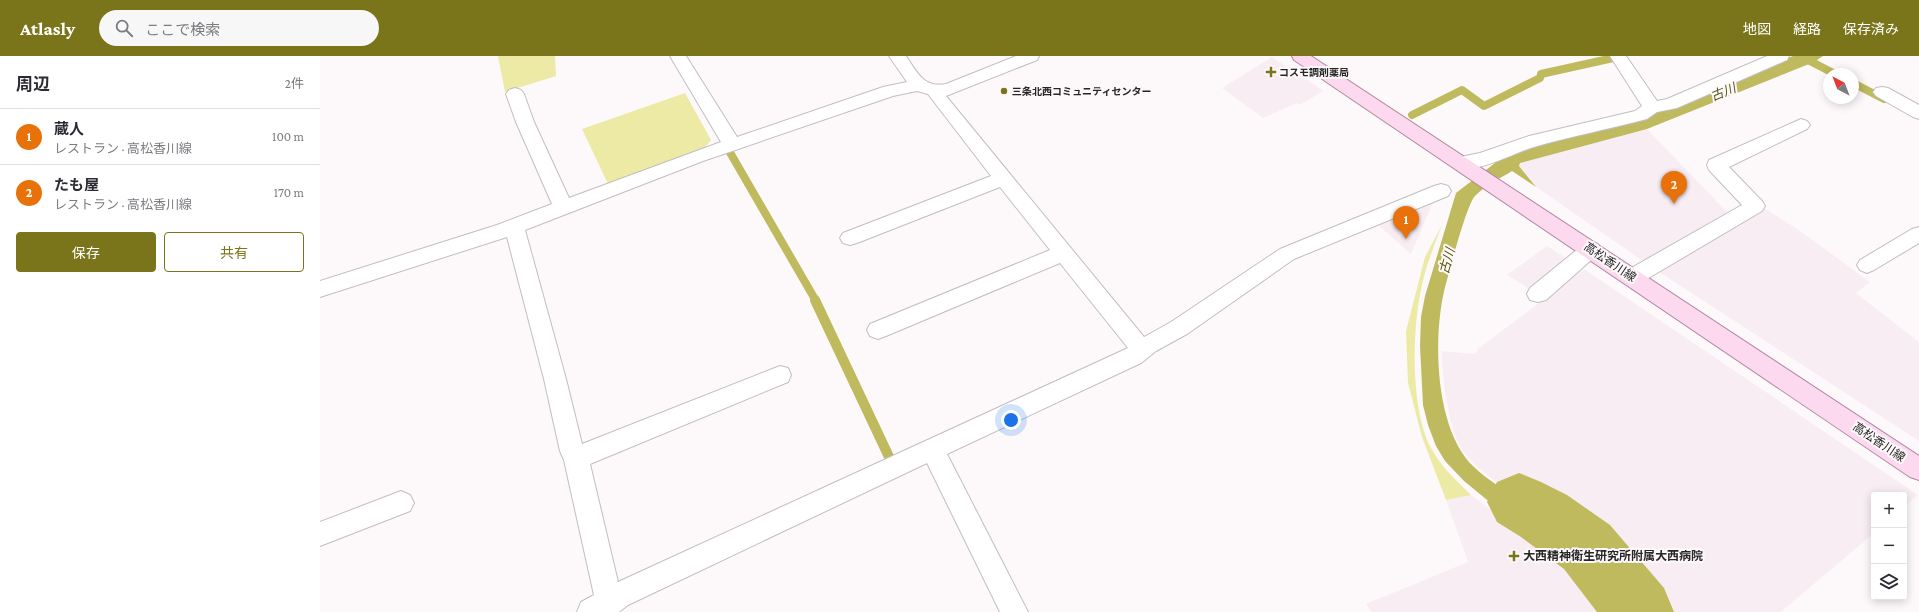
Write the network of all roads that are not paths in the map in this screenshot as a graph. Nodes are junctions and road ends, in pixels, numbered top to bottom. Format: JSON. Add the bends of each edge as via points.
{"nodes":[{"id":1,"x":678,"y":56,"type":"edge"},
{"id":2,"x":897,"y":56,"type":"edge"},
{"id":3,"x":1031,"y":56,"type":"edge"},
{"id":4,"x":1300,"y":56,"type":"edge"},
{"id":5,"x":1618,"y":56,"type":"edge"},
{"id":6,"x":1781,"y":56,"type":"edge"},
{"id":7,"x":927,"y":88,"type":"junction"},
{"id":8,"x":1882,"y":92,"type":"dead end"},
{"id":9,"x":515,"y":94,"type":"dead end"},
{"id":10,"x":1652,"y":106,"type":"junction"},
{"id":11,"x":1919,"y":113,"type":"edge"},
{"id":12,"x":1801,"y":125,"type":"dead end"},
{"id":13,"x":732,"y":144,"type":"junction"},
{"id":14,"x":1462,"y":163,"type":"junction"},
{"id":15,"x":1004,"y":178,"type":"junction"},
{"id":16,"x":1441,"y":191,"type":"dead end"},
{"id":17,"x":563,"y":207,"type":"junction"},
{"id":18,"x":514,"y":226,"type":"junction"},
{"id":19,"x":850,"y":238,"type":"dead end"},
{"id":20,"x":1917,"y":238,"type":"edge"},
{"id":21,"x":1591,"y":249,"type":"junction"},
{"id":22,"x":1064,"y":253,"type":"junction"},
{"id":23,"x":1867,"y":265,"type":"dead end"},
{"id":24,"x":1633,"y":277,"type":"junction"},
{"id":25,"x":320,"y":289,"type":"edge"},
{"id":26,"x":1538,"y":294,"type":"dead end"},
{"id":27,"x":878,"y":330,"type":"dead end"},
{"id":28,"x":1142,"y":350,"type":"junction"},
{"id":29,"x":780,"y":375,"type":"dead end"},
{"id":30,"x":932,"y":450,"type":"junction"},
{"id":31,"x":576,"y":458,"type":"junction"},
{"id":32,"x":1919,"y":469,"type":"edge"},
{"id":33,"x":401,"y":503,"type":"dead end"},
{"id":34,"x":320,"y":534,"type":"edge"},
{"id":35,"x":602,"y":608,"type":"edge"},
{"id":36,"x":1014,"y":612,"type":"edge"}],
"edges":[{"from":1,"to":13,"type":"street"},
{"from":2,"to":7,"type":"street"},
{"from":3,"to":7,"type":"street","via":[[963,85]]},
{"from":4,"to":14,"type":"main road","name":"高松香川線"},
{"from":5,"to":10,"type":"street"},
{"from":6,"to":10,"type":"street","via":[[1671,104]]},
{"from":7,"to":13,"type":"street","via":[[888,91]]},
{"from":7,"to":15,"type":"street","via":[[938,97]]},
{"from":8,"to":11,"type":"street"},
{"from":9,"to":17,"type":"street"},
{"from":10,"to":14,"type":"street","via":[[1641,115],[1530,142]]},
{"from":12,"to":24,"type":"street","via":[[1716,165],[1755,206]]},
{"from":13,"to":17,"type":"street"},
{"from":14,"to":21,"type":"main road","name":"高松香川線"},
{"from":15,"to":19,"type":"street"},
{"from":15,"to":22,"type":"street"},
{"from":16,"to":28,"type":"street","via":[[1287,254],[1179,328]]},
{"from":17,"to":18,"type":"street"},
{"from":18,"to":25,"type":"street"},
{"from":18,"to":31,"type":"street","via":[[556,380],[572,451]]},
{"from":20,"to":23,"type":"street"},
{"from":21,"to":24,"type":"main road","name":"高松香川線"},
{"from":21,"to":26,"type":"street"},
{"from":22,"to":27,"type":"street"},
{"from":22,"to":28,"type":"street"},
{"from":24,"to":32,"type":"main road","name":"高松香川線"},
{"from":28,"to":30,"type":"street","via":[[1133,357]]},
{"from":29,"to":31,"type":"street"},
{"from":30,"to":35,"type":"street","via":[[798,511]]},
{"from":30,"to":36,"type":"street"},
{"from":31,"to":35,"type":"street"},
{"from":33,"to":34,"type":"street"}]}
